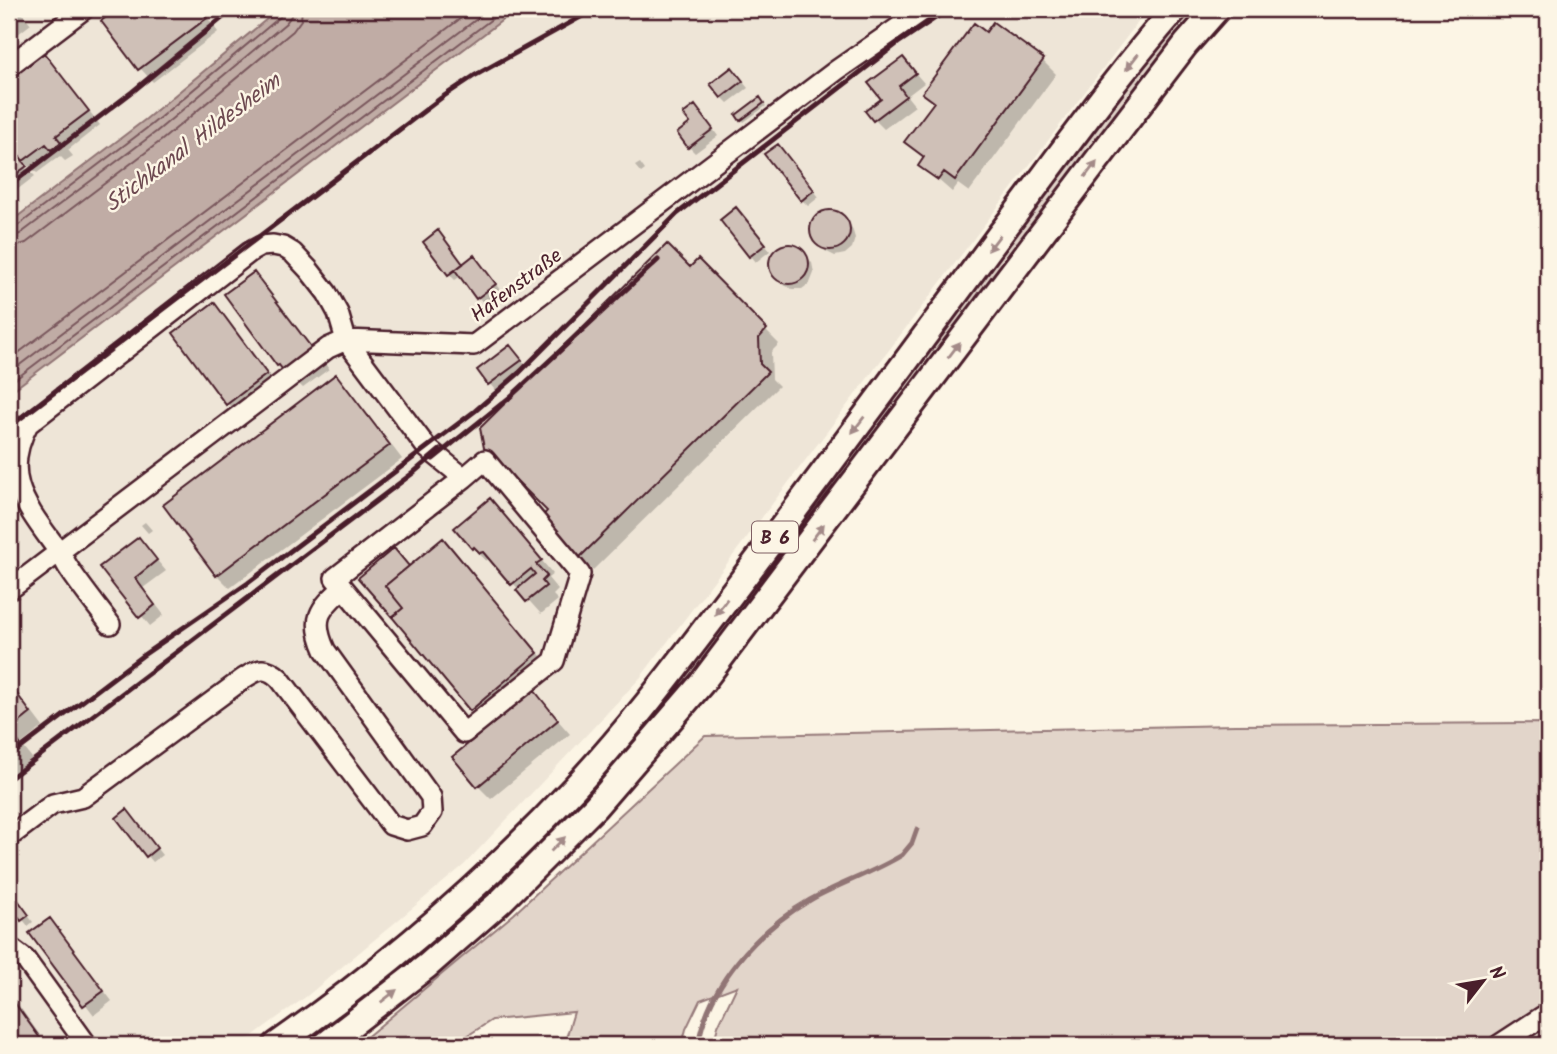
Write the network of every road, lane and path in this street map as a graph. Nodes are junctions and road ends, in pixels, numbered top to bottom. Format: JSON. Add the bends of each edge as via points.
{"nodes":[{"id":1,"x":84,"y":9,"type":"edge"},
{"id":2,"x":925,"y":9,"type":"edge"},
{"id":3,"x":1175,"y":9,"type":"edge"},
{"id":4,"x":1216,"y":9,"type":"edge"},
{"id":5,"x":9,"y":66,"type":"edge"},
{"id":6,"x":346,"y":340,"type":"junction"},
{"id":7,"x":464,"y":478,"type":"junction"},
{"id":8,"x":60,"y":552,"type":"junction"},
{"id":9,"x":343,"y":588,"type":"junction"},
{"id":10,"x":9,"y":590,"type":"edge"},
{"id":11,"x":110,"y":624,"type":"dead end"},
{"id":12,"x":9,"y":837,"type":"edge"},
{"id":13,"x":9,"y":947,"type":"edge"},
{"id":14,"x":1548,"y":1013,"type":"edge"},
{"id":15,"x":87,"y":1045,"type":"edge"},
{"id":16,"x":276,"y":1045,"type":"edge"},
{"id":17,"x":326,"y":1045,"type":"edge"},
{"id":18,"x":1499,"y":1045,"type":"edge"}],
"edges":[{"from":1,"to":5,"type":"street"},
{"from":2,"to":6,"type":"street","name":"Hafenstraße","via":[[837,70],[474,345]]},
{"from":3,"to":16,"type":"main road","number":"B 6","one_way":true,"via":[[1071,139],[656,692],[575,787],[409,943]]},
{"from":17,"to":4,"type":"main road","number":"B 6","one_way":true,"via":[[500,902],[595,807],[701,684]]},
{"from":6,"to":7,"type":"street","via":[[427,449]]},
{"from":6,"to":8,"type":"street","via":[[328,348]]},
{"from":6,"to":8,"type":"street","via":[[327,293],[293,253],[273,245],[250,252],[28,424],[13,457],[14,477],[29,512]]},
{"from":7,"to":9,"type":"street","via":[[335,578]]},
{"from":7,"to":9,"type":"street","via":[[485,460],[580,574],[554,661],[464,733]]},
{"from":8,"to":10,"type":"street"},
{"from":8,"to":11,"type":"street"},
{"from":9,"to":12,"type":"street","via":[[320,613],[319,637],[431,797],[432,812],[422,826],[407,830],[391,825],[280,678],[263,669],[83,797],[53,804]]},
{"from":13,"to":15,"type":"street","via":[[25,959]]},
{"from":14,"to":18,"type":"street"}]}
